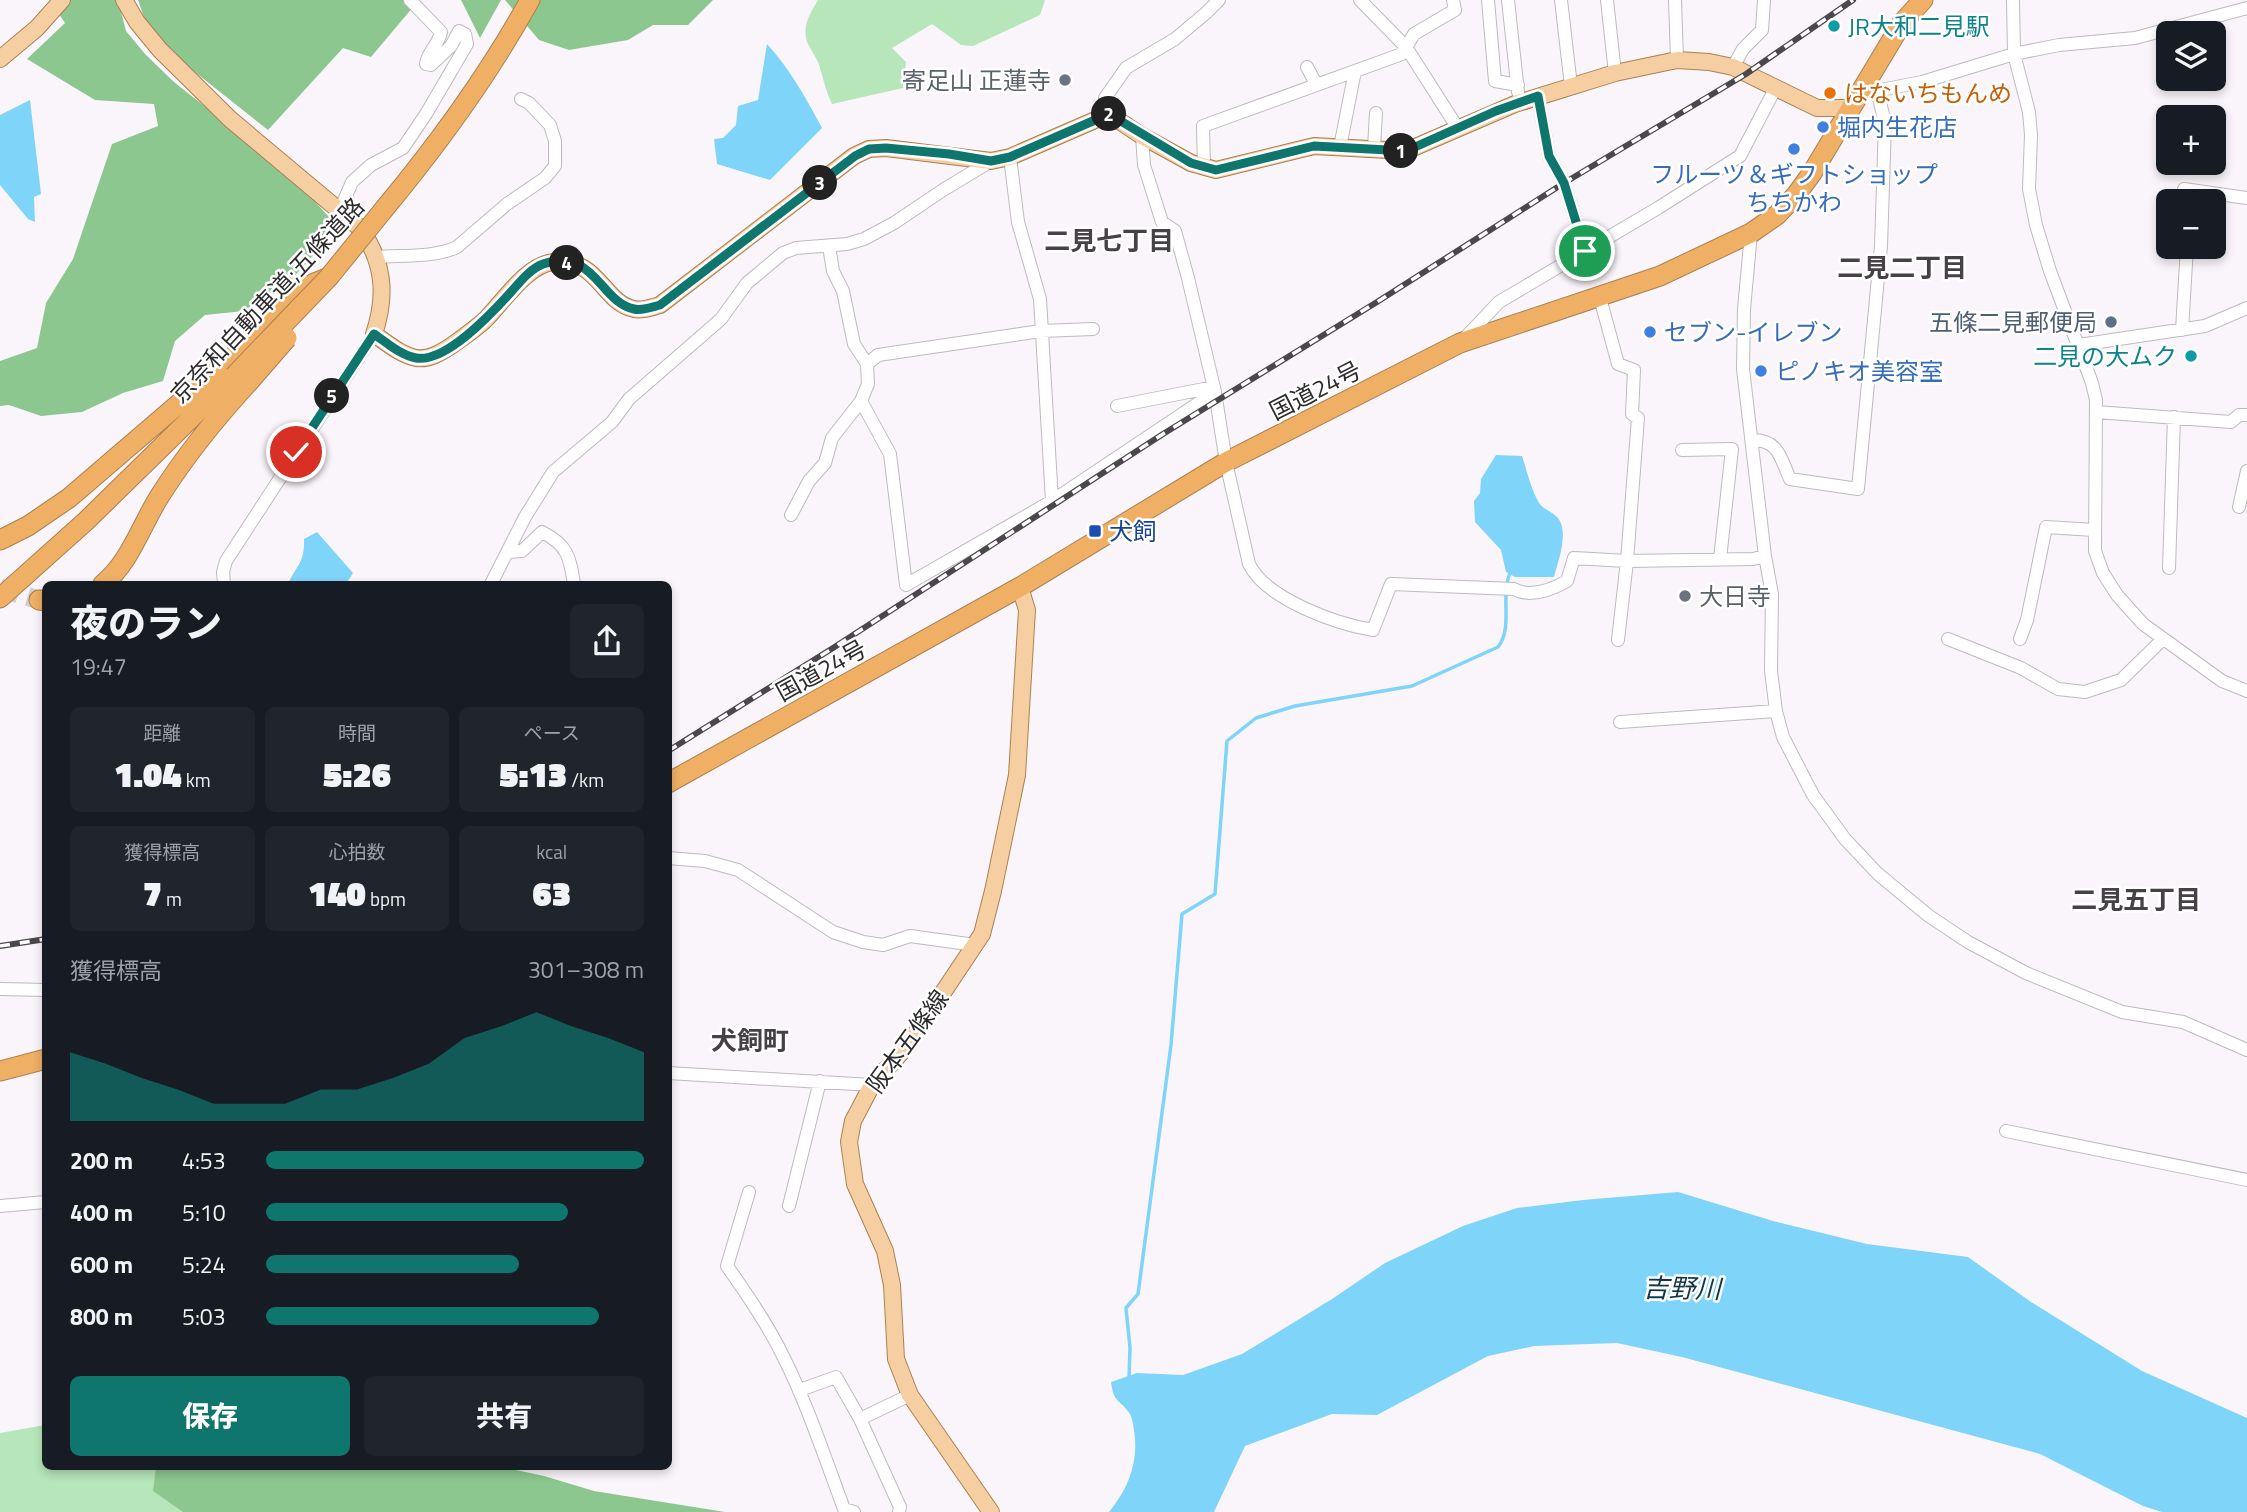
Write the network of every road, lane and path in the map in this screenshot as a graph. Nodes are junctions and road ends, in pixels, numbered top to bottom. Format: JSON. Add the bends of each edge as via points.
{"nodes":[{"id":1,"x":62,"y":0,"type":"edge"},
{"id":2,"x":124,"y":0,"type":"edge"},
{"id":3,"x":410,"y":0,"type":"edge"},
{"id":4,"x":530,"y":0,"type":"edge"},
{"id":5,"x":1219,"y":0,"type":"edge"},
{"id":6,"x":1360,"y":0,"type":"edge"},
{"id":7,"x":1453,"y":0,"type":"edge"},
{"id":8,"x":1488,"y":0,"type":"edge"},
{"id":9,"x":1508,"y":0,"type":"edge"},
{"id":10,"x":1561,"y":0,"type":"edge"},
{"id":11,"x":1607,"y":0,"type":"edge"},
{"id":12,"x":1675,"y":0,"type":"edge"},
{"id":13,"x":1764,"y":0,"type":"edge"},
{"id":14,"x":1923,"y":0,"type":"edge"},
{"id":15,"x":2013,"y":0,"type":"edge"},
{"id":16,"x":2247,"y":8,"type":"edge"},
{"id":17,"x":1406,"y":47,"type":"junction"},
{"id":18,"x":2014,"y":54,"type":"junction"},
{"id":19,"x":0,"y":59,"type":"edge"},
{"id":20,"x":1677,"y":60,"type":"junction"},
{"id":21,"x":1307,"y":66,"type":"dead end"},
{"id":22,"x":1733,"y":67,"type":"junction"},
{"id":23,"x":1354,"y":71,"type":"junction"},
{"id":24,"x":1615,"y":73,"type":"junction"},
{"id":25,"x":1316,"y":84,"type":"junction"},
{"id":26,"x":1517,"y":85,"type":"junction"},
{"id":27,"x":1571,"y":86,"type":"junction"},
{"id":28,"x":1775,"y":89,"type":"junction"},
{"id":29,"x":1538,"y":96,"type":"junction"},
{"id":30,"x":1863,"y":98,"type":"junction"},
{"id":31,"x":521,"y":99,"type":"dead end"},
{"id":32,"x":1520,"y":103,"type":"junction"},
{"id":33,"x":1376,"y":113,"type":"dead end"},
{"id":34,"x":1109,"y":114,"type":"junction"},
{"id":35,"x":1457,"y":127,"type":"junction"},
{"id":36,"x":1142,"y":136,"type":"junction"},
{"id":37,"x":1340,"y":147,"type":"junction"},
{"id":38,"x":1374,"y":148,"type":"junction"},
{"id":39,"x":1010,"y":157,"type":"junction"},
{"id":40,"x":991,"y":161,"type":"junction"},
{"id":41,"x":1204,"y":168,"type":"junction"},
{"id":42,"x":2226,"y":195,"type":"edge"},
{"id":43,"x":2247,"y":198,"type":"edge"},
{"id":44,"x":340,"y":210,"type":"junction"},
{"id":45,"x":379,"y":215,"type":"junction"},
{"id":46,"x":1751,"y":233,"type":"junction"},
{"id":47,"x":830,"y":246,"type":"junction"},
{"id":48,"x":1585,"y":251,"type":"junction"},
{"id":49,"x":377,"y":257,"type":"junction"},
{"id":50,"x":2186,"y":259,"type":"edge"},
{"id":51,"x":1600,"y":298,"type":"junction"},
{"id":52,"x":2247,"y":308,"type":"edge"},
{"id":53,"x":1093,"y":329,"type":"dead end"},
{"id":54,"x":2182,"y":330,"type":"junction"},
{"id":55,"x":1041,"y":331,"type":"junction"},
{"id":56,"x":374,"y":334,"type":"junction"},
{"id":57,"x":1460,"y":343,"type":"junction"},
{"id":58,"x":2079,"y":345,"type":"junction"},
{"id":59,"x":867,"y":364,"type":"junction"},
{"id":60,"x":235,"y":375,"type":"junction"},
{"id":61,"x":1215,"y":389,"type":"junction"},
{"id":62,"x":861,"y":401,"type":"junction"},
{"id":63,"x":1117,"y":406,"type":"dead end"},
{"id":64,"x":2096,"y":412,"type":"junction"},
{"id":65,"x":2247,"y":415,"type":"edge"},
{"id":66,"x":2174,"y":417,"type":"junction"},
{"id":67,"x":1752,"y":440,"type":"junction"},
{"id":68,"x":1682,"y":450,"type":"dead end"},
{"id":69,"x":1226,"y":462,"type":"junction"},
{"id":70,"x":2247,"y":471,"type":"edge"},
{"id":71,"x":1052,"y":501,"type":"junction"},
{"id":72,"x":2239,"y":507,"type":"dead end"},
{"id":73,"x":791,"y":515,"type":"dead end"},
{"id":74,"x":2094,"y":530,"type":"junction"},
{"id":75,"x":0,"y":540,"type":"edge"},
{"id":76,"x":508,"y":552,"type":"junction"},
{"id":77,"x":1765,"y":556,"type":"junction"},
{"id":78,"x":1720,"y":559,"type":"junction"},
{"id":79,"x":1627,"y":561,"type":"junction"},
{"id":80,"x":2169,"y":568,"type":"dead end"},
{"id":81,"x":106,"y":581,"type":"edge"},
{"id":82,"x":224,"y":581,"type":"edge"},
{"id":83,"x":493,"y":581,"type":"edge"},
{"id":84,"x":573,"y":581,"type":"edge"},
{"id":85,"x":1020,"y":587,"type":"junction"},
{"id":86,"x":0,"y":598,"type":"edge"},
{"id":87,"x":1948,"y":639,"type":"dead end"},
{"id":88,"x":2020,"y":639,"type":"dead end"},
{"id":89,"x":2163,"y":639,"type":"junction"},
{"id":90,"x":1618,"y":640,"type":"dead end"},
{"id":91,"x":2247,"y":691,"type":"edge"},
{"id":92,"x":1776,"y":710,"type":"junction"},
{"id":93,"x":1620,"y":722,"type":"dead end"},
{"id":94,"x":672,"y":781,"type":"edge"},
{"id":95,"x":672,"y":858,"type":"edge"},
{"id":96,"x":975,"y":945,"type":"junction"},
{"id":97,"x":0,"y":989,"type":"edge"},
{"id":98,"x":42,"y":990,"type":"edge"},
{"id":99,"x":2247,"y":1050,"type":"edge"},
{"id":100,"x":42,"y":1060,"type":"edge"},
{"id":101,"x":0,"y":1071,"type":"edge"},
{"id":102,"x":672,"y":1073,"type":"edge"},
{"id":103,"x":820,"y":1081,"type":"junction"},
{"id":104,"x":872,"y":1085,"type":"junction"},
{"id":105,"x":2006,"y":1131,"type":"dead end"},
{"id":106,"x":2247,"y":1180,"type":"edge"},
{"id":107,"x":749,"y":1192,"type":"dead end"},
{"id":108,"x":42,"y":1202,"type":"edge"},
{"id":109,"x":0,"y":1206,"type":"edge"},
{"id":110,"x":789,"y":1206,"type":"dead end"},
{"id":111,"x":800,"y":1390,"type":"junction"},
{"id":112,"x":910,"y":1395,"type":"junction"},
{"id":113,"x":860,"y":1419,"type":"junction"},
{"id":114,"x":854,"y":1512,"type":"edge"},
{"id":115,"x":899,"y":1512,"type":"edge"},
{"id":116,"x":992,"y":1512,"type":"edge"}],
"edges":[{"from":1,"to":19,"type":"main road"},
{"from":2,"to":44,"type":"main road","via":[[160,50],[221,111]]},
{"from":3,"to":44,"type":"street","via":[[441,32],[426,64],[431,65],[451,46],[459,31],[466,34],[467,44],[403,148],[370,165],[352,182]]},
{"from":4,"to":45,"type":"highway","name":"京奈和自動車道;五條道路","via":[[431,152]]},
{"from":5,"to":34,"type":"street","via":[[1175,39],[1126,68],[1105,97]]},
{"from":6,"to":17,"type":"street"},
{"from":7,"to":17,"type":"street","via":[[1455,10],[1414,34]]},
{"from":8,"to":26,"type":"street","via":[[1495,81]]},
{"from":9,"to":26,"type":"street"},
{"from":10,"to":27,"type":"street"},
{"from":11,"to":24,"type":"street"},
{"from":12,"to":20,"type":"street"},
{"from":13,"to":22,"type":"street","via":[[1762,30]]},
{"from":14,"to":30,"type":"highway","name":"国道24号","via":[[1902,23]]},
{"from":15,"to":18,"type":"street"},
{"from":16,"to":18,"type":"street","via":[[2135,38]]},
{"from":17,"to":23,"type":"street","via":[[1402,54]]},
{"from":17,"to":35,"type":"street"},
{"from":18,"to":30,"type":"street"},
{"from":18,"to":58,"type":"street","via":[[2029,112],[2029,189],[2036,225]]},
{"from":20,"to":22,"type":"main road"},
{"from":20,"to":24,"type":"main road"},
{"from":21,"to":25,"type":"street"},
{"from":22,"to":28,"type":"main road"},
{"from":23,"to":25,"type":"street"},
{"from":23,"to":37,"type":"street"},
{"from":24,"to":27,"type":"main road"},
{"from":25,"to":41,"type":"street","via":[[1203,126]]},
{"from":26,"to":32,"type":"street"},
{"from":27,"to":29,"type":"main road"},
{"from":28,"to":30,"type":"main road","via":[[1817,107]]},
{"from":28,"to":48,"type":"street","via":[[1740,156]]},
{"from":29,"to":32,"type":"main road"},
{"from":29,"to":48,"type":"street","via":[[1549,156],[1564,183]]},
{"from":30,"to":46,"type":"highway","name":"国道24号","via":[[1796,195]]},
{"from":30,"to":67,"type":"street","via":[[1885,123],[1881,246],[1858,489],[1790,479],[1774,445]]},
{"from":31,"to":49,"type":"street","via":[[550,125],[555,141],[555,166],[545,178],[448,252]]},
{"from":32,"to":35,"type":"main road"},
{"from":33,"to":38,"type":"street"},
{"from":34,"to":36,"type":"main road"},
{"from":34,"to":39,"type":"main road"},
{"from":35,"to":38,"type":"main road","via":[[1406,151]]},
{"from":36,"to":41,"type":"main road"},
{"from":36,"to":61,"type":"street","via":[[1143,165],[1162,222],[1175,231]]},
{"from":37,"to":38,"type":"main road"},
{"from":37,"to":41,"type":"main road","via":[[1314,146],[1226,169]]},
{"from":39,"to":40,"type":"main road"},
{"from":39,"to":55,"type":"street","via":[[1018,222],[1040,299]]},
{"from":40,"to":47,"type":"street","via":[[864,239]]},
{"from":40,"to":56,"type":"main road","via":[[869,149],[660,305],[646,309],[619,302],[586,269],[551,262],[530,271],[482,322],[440,353],[413,358]]},
{"from":42,"to":43,"type":"street"},
{"from":44,"to":49,"type":"main road","via":[[360,228]]},
{"from":45,"to":60,"type":"highway","name":"京奈和自動車道;五條道路","bridge":true,"via":[[328,277]]},
{"from":45,"to":60,"type":"highway","bridge":true,"via":[[359,250]]},
{"from":46,"to":51,"type":"highway","name":"国道24号","via":[[1660,276]]},
{"from":46,"to":67,"type":"street","via":[[1743,369]]},
{"from":47,"to":59,"type":"street","via":[[854,344]]},
{"from":47,"to":76,"type":"street","via":[[783,253],[747,283],[720,319],[553,472]]},
{"from":48,"to":57,"type":"street","via":[[1499,302]]},
{"from":49,"to":56,"type":"main road","via":[[383,302]]},
{"from":50,"to":54,"type":"street"},
{"from":51,"to":57,"type":"highway","name":"国道24号"},
{"from":51,"to":79,"type":"street","via":[[1618,364],[1634,370],[1632,414],[1638,418]]},
{"from":52,"to":54,"type":"street","via":[[2205,326]]},
{"from":53,"to":55,"type":"street"},
{"from":54,"to":58,"type":"street"},
{"from":55,"to":59,"type":"street","via":[[878,355]]},
{"from":55,"to":71,"type":"street"},
{"from":56,"to":82,"type":"street","via":[[226,561]]},
{"from":57,"to":69,"type":"highway","name":"国道24号"},
{"from":58,"to":64,"type":"street"},
{"from":59,"to":62,"type":"street","via":[[868,384]]},
{"from":60,"to":75,"type":"highway","via":[[69,498]]},
{"from":60,"to":81,"type":"highway"},
{"from":60,"to":86,"type":"highway","name":"京奈和自動車道;五條道路"},
{"from":61,"to":63,"type":"street"},
{"from":61,"to":69,"type":"street"},
{"from":61,"to":71,"type":"street"},
{"from":62,"to":71,"type":"street","via":[[890,454],[906,585]]},
{"from":62,"to":73,"type":"street","via":[[832,438],[825,463],[809,481]]},
{"from":64,"to":66,"type":"street"},
{"from":64,"to":74,"type":"street"},
{"from":65,"to":66,"type":"street","via":[[2231,422]]},
{"from":66,"to":80,"type":"street"},
{"from":67,"to":77,"type":"street"},
{"from":68,"to":78,"type":"street","via":[[1732,449]]},
{"from":69,"to":79,"type":"street","via":[[1253,573],[1315,614],[1373,629],[1391,584],[1507,589],[1523,594],[1567,581],[1574,558]]},
{"from":69,"to":85,"type":"highway","name":"国道24号"},
{"from":70,"to":72,"type":"street"},
{"from":74,"to":88,"type":"street","via":[[2046,527]]},
{"from":74,"to":89,"type":"street","via":[[2095,551],[2116,595]]},
{"from":76,"to":83,"type":"street"},
{"from":76,"to":84,"type":"street","via":[[522,551],[542,532],[566,551]]},
{"from":77,"to":78,"type":"street"},
{"from":77,"to":92,"type":"street","via":[[1772,594],[1771,671]]},
{"from":78,"to":79,"type":"street"},
{"from":79,"to":90,"type":"street"},
{"from":85,"to":94,"type":"highway","name":"国道24号"},
{"from":85,"to":96,"type":"main road","name":"阪本五條線","via":[[1027,610],[1017,775],[993,891]]},
{"from":87,"to":89,"type":"street","via":[[2059,688],[2085,692],[2121,680]]},
{"from":89,"to":91,"type":"street","via":[[2222,681]]},
{"from":92,"to":93,"type":"street"},
{"from":92,"to":99,"type":"street","via":[[1783,737],[1813,795],[1845,839],[1878,874],[1929,916],[2026,973],[2122,1012],[2183,1022]]},
{"from":95,"to":96,"type":"street","via":[[738,870],[833,932],[863,942],[883,945],[910,936]]},
{"from":96,"to":104,"type":"main road","name":"阪本五條線","via":[[908,1045]]},
{"from":97,"to":98,"type":"street"},
{"from":100,"to":101,"type":"highway"},
{"from":102,"to":103,"type":"street"},
{"from":103,"to":104,"type":"street"},
{"from":103,"to":110,"type":"street"},
{"from":104,"to":112,"type":"main road","name":"阪本五條線","via":[[853,1121],[849,1142],[855,1184],[885,1251],[892,1285],[896,1359]]},
{"from":105,"to":106,"type":"street"},
{"from":107,"to":111,"type":"street","via":[[727,1266],[767,1326]]},
{"from":108,"to":109,"type":"street"},
{"from":111,"to":113,"type":"street","via":[[836,1377]]},
{"from":111,"to":114,"type":"street","via":[[845,1508]]},
{"from":112,"to":113,"type":"street"},
{"from":112,"to":116,"type":"main road","name":"阪本五條線"},
{"from":113,"to":115,"type":"street"}]}
